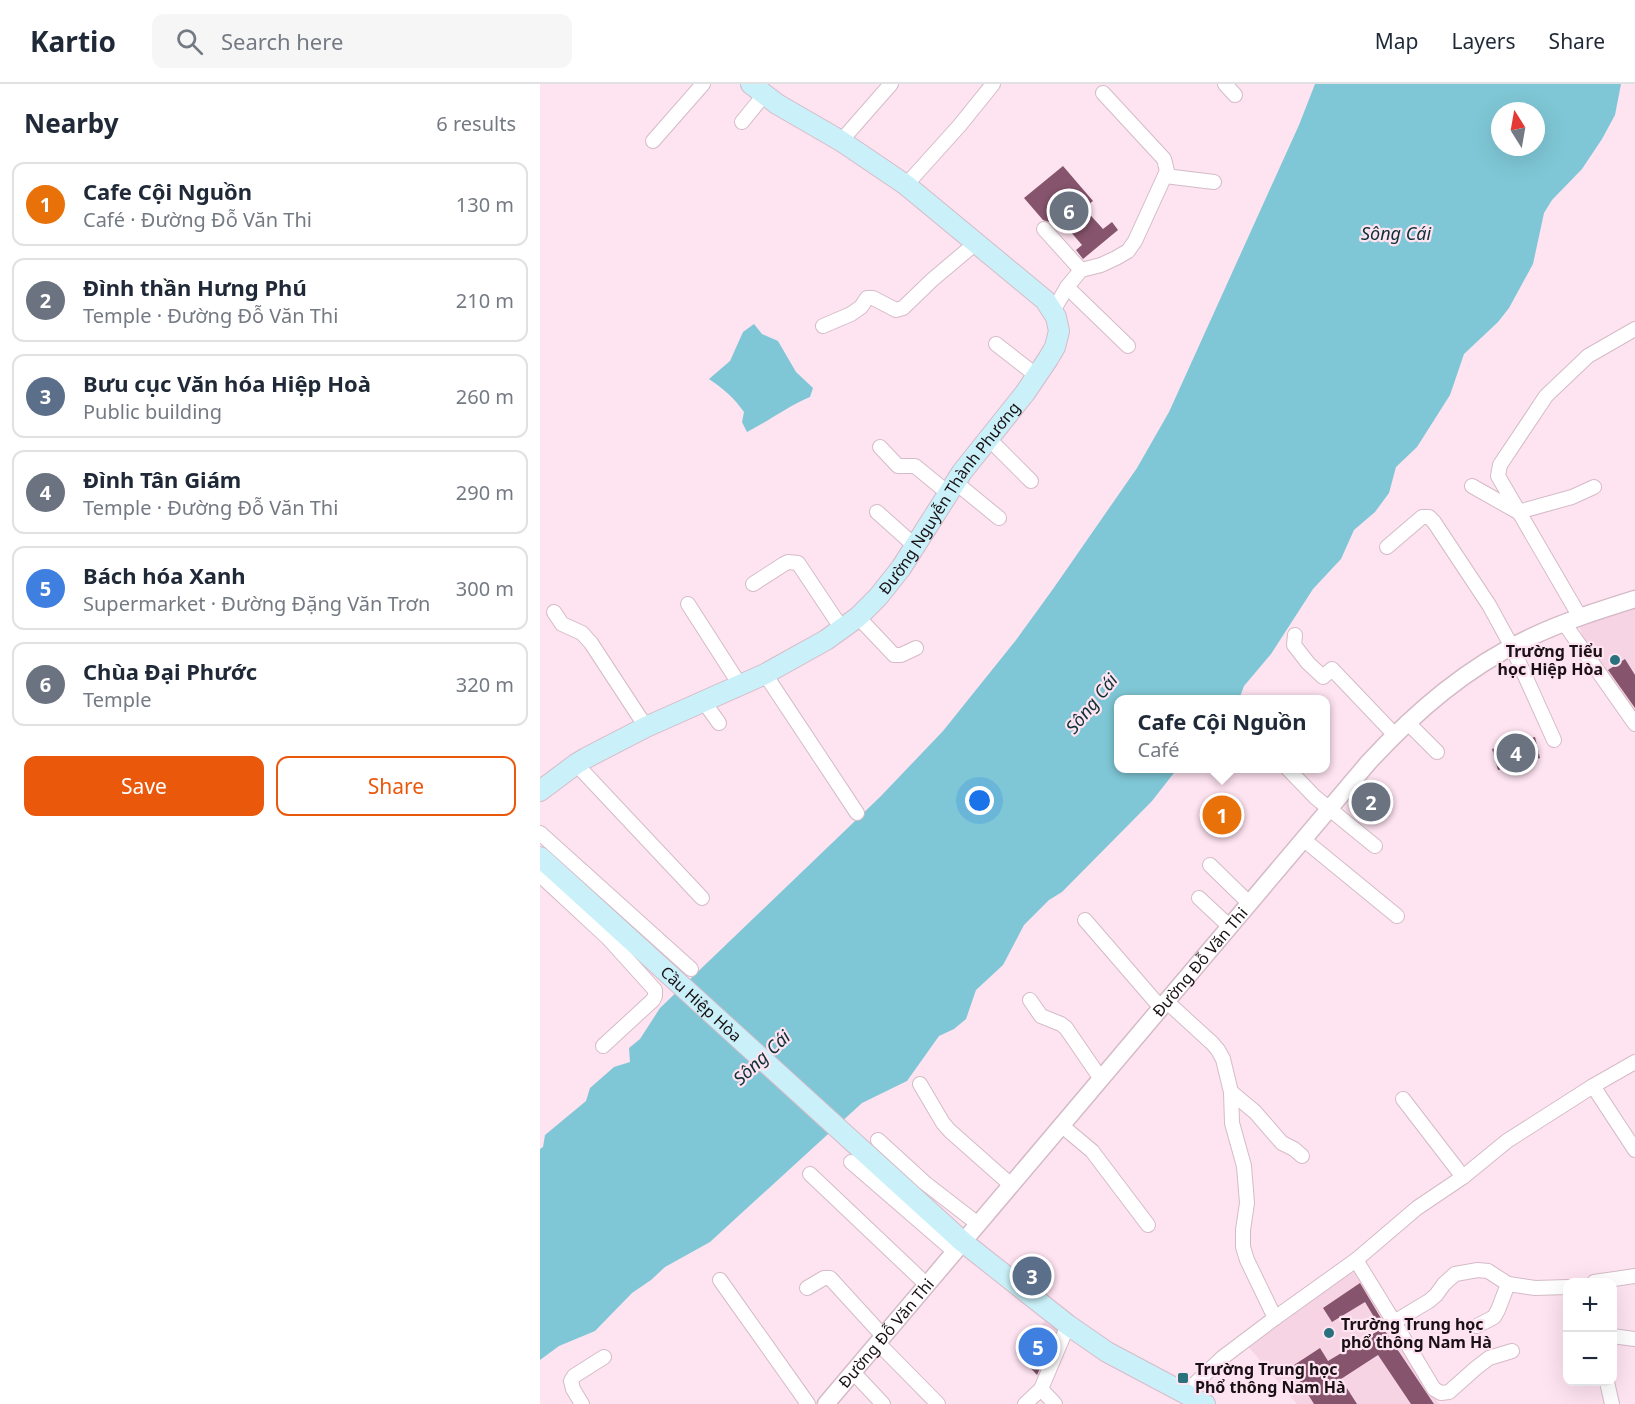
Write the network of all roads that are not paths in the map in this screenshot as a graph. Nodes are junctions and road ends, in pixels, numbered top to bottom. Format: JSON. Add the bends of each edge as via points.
{"nodes":[{"id":1,"x":703,"y":84,"type":"edge"},
{"id":2,"x":891,"y":84,"type":"edge"},
{"id":3,"x":993,"y":84,"type":"edge"},
{"id":4,"x":1225,"y":84,"type":"edge"},
{"id":5,"x":758,"y":90,"type":"edge"},
{"id":6,"x":1103,"y":93,"type":"dead end"},
{"id":7,"x":1235,"y":94,"type":"dead end"},
{"id":8,"x":742,"y":122,"type":"dead end"},
{"id":9,"x":653,"y":141,"type":"dead end"},
{"id":10,"x":841,"y":141,"type":"junction"},
{"id":11,"x":1165,"y":176,"type":"junction"},
{"id":12,"x":1214,"y":182,"type":"dead end"},
{"id":13,"x":906,"y":184,"type":"junction"},
{"id":14,"x":1044,"y":229,"type":"dead end"},
{"id":15,"x":976,"y":242,"type":"junction"},
{"id":16,"x":1081,"y":270,"type":"junction"},
{"id":17,"x":1067,"y":287,"type":"junction"},
{"id":18,"x":1053,"y":311,"type":"junction"},
{"id":19,"x":823,"y":326,"type":"dead end"},
{"id":20,"x":1635,"y":329,"type":"edge"},
{"id":21,"x":996,"y":345,"type":"dead end"},
{"id":22,"x":1128,"y":346,"type":"dead end"},
{"id":23,"x":1037,"y":376,"type":"junction"},
{"id":24,"x":988,"y":438,"type":"junction"},
{"id":25,"x":880,"y":447,"type":"dead end"},
{"id":26,"x":1031,"y":481,"type":"dead end"},
{"id":27,"x":1472,"y":486,"type":"dead end"},
{"id":28,"x":952,"y":487,"type":"junction"},
{"id":29,"x":1594,"y":487,"type":"dead end"},
{"id":30,"x":877,"y":512,"type":"dead end"},
{"id":31,"x":1518,"y":512,"type":"junction"},
{"id":32,"x":999,"y":518,"type":"dead end"},
{"id":33,"x":915,"y":546,"type":"junction"},
{"id":34,"x":1387,"y":547,"type":"dead end"},
{"id":35,"x":753,"y":584,"type":"dead end"},
{"id":36,"x":1635,"y":598,"type":"edge"},
{"id":37,"x":688,"y":604,"type":"dead end"},
{"id":38,"x":554,"y":612,"type":"dead end"},
{"id":39,"x":858,"y":617,"type":"junction"},
{"id":40,"x":1580,"y":617,"type":"junction"},
{"id":41,"x":1564,"y":623,"type":"junction"},
{"id":42,"x":842,"y":629,"type":"junction"},
{"id":43,"x":1295,"y":635,"type":"dead end"},
{"id":44,"x":1512,"y":647,"type":"junction"},
{"id":45,"x":916,"y":648,"type":"dead end"},
{"id":46,"x":765,"y":674,"type":"junction"},
{"id":47,"x":740,"y":686,"type":"junction"},
{"id":48,"x":704,"y":702,"type":"junction"},
{"id":49,"x":1407,"y":722,"type":"junction"},
{"id":50,"x":719,"y":723,"type":"dead end"},
{"id":51,"x":1635,"y":724,"type":"edge"},
{"id":52,"x":646,"y":727,"type":"junction"},
{"id":53,"x":1394,"y":734,"type":"junction"},
{"id":54,"x":1554,"y":740,"type":"dead end"},
{"id":55,"x":1437,"y":752,"type":"dead end"},
{"id":56,"x":576,"y":764,"type":"junction"},
{"id":57,"x":1292,"y":773,"type":"edge"},
{"id":58,"x":540,"y":791,"type":"edge"},
{"id":59,"x":1330,"y":808,"type":"junction"},
{"id":60,"x":857,"y":813,"type":"dead end"},
{"id":61,"x":540,"y":833,"type":"edge"},
{"id":62,"x":1303,"y":839,"type":"junction"},
{"id":63,"x":1375,"y":846,"type":"dead end"},
{"id":64,"x":540,"y":858,"type":"edge"},
{"id":65,"x":1210,"y":865,"type":"dead end"},
{"id":66,"x":540,"y":875,"type":"edge"},
{"id":67,"x":702,"y":898,"type":"dead end"},
{"id":68,"x":1199,"y":898,"type":"dead end"},
{"id":69,"x":1249,"y":903,"type":"junction"},
{"id":70,"x":1397,"y":916,"type":"dead end"},
{"id":71,"x":1084,"y":920,"type":"dead end"},
{"id":72,"x":1229,"y":926,"type":"junction"},
{"id":73,"x":692,"y":969,"type":"dead end"},
{"id":74,"x":1030,"y":999,"type":"dead end"},
{"id":75,"x":1164,"y":1004,"type":"junction"},
{"id":76,"x":603,"y":1046,"type":"dead end"},
{"id":77,"x":1635,"y":1062,"type":"edge"},
{"id":78,"x":1101,"y":1079,"type":"junction"},
{"id":79,"x":920,"y":1084,"type":"dead end"},
{"id":80,"x":1593,"y":1086,"type":"junction"},
{"id":81,"x":1231,"y":1092,"type":"junction"},
{"id":82,"x":1403,"y":1099,"type":"dead end"},
{"id":83,"x":1061,"y":1125,"type":"junction"},
{"id":84,"x":878,"y":1140,"type":"dead end"},
{"id":85,"x":1635,"y":1150,"type":"edge"},
{"id":86,"x":1302,"y":1156,"type":"dead end"},
{"id":87,"x":851,"y":1162,"type":"dead end"},
{"id":88,"x":810,"y":1174,"type":"dead end"},
{"id":89,"x":1463,"y":1177,"type":"junction"},
{"id":90,"x":1011,"y":1185,"type":"junction"},
{"id":91,"x":978,"y":1224,"type":"junction"},
{"id":92,"x":1148,"y":1225,"type":"dead end"},
{"id":93,"x":959,"y":1247,"type":"junction"},
{"id":94,"x":1356,"y":1260,"type":"junction"},
{"id":95,"x":1635,"y":1276,"type":"edge"},
{"id":96,"x":1617,"y":1279,"type":"edge"},
{"id":97,"x":720,"y":1280,"type":"dead end"},
{"id":98,"x":927,"y":1284,"type":"junction"},
{"id":99,"x":1508,"y":1284,"type":"junction"},
{"id":100,"x":1563,"y":1287,"type":"edge"},
{"id":101,"x":807,"y":1288,"type":"dead end"},
{"id":102,"x":1275,"y":1318,"type":"junction"},
{"id":103,"x":1394,"y":1322,"type":"junction"},
{"id":104,"x":1068,"y":1325,"type":"junction"},
{"id":105,"x":1477,"y":1326,"type":"dead end"},
{"id":106,"x":1617,"y":1337,"type":"edge"},
{"id":107,"x":1635,"y":1339,"type":"edge"},
{"id":108,"x":880,"y":1340,"type":"junction"},
{"id":109,"x":1512,"y":1352,"type":"dead end"},
{"id":110,"x":604,"y":1356,"type":"dead end"},
{"id":111,"x":853,"y":1372,"type":"junction"},
{"id":112,"x":1607,"y":1386,"type":"edge"},
{"id":113,"x":1041,"y":1389,"type":"junction"},
{"id":114,"x":1184,"y":1394,"type":"junction"},
{"id":115,"x":582,"y":1404,"type":"edge"},
{"id":116,"x":808,"y":1404,"type":"edge"},
{"id":117,"x":826,"y":1404,"type":"edge"},
{"id":118,"x":883,"y":1404,"type":"edge"},
{"id":119,"x":938,"y":1404,"type":"edge"},
{"id":120,"x":1025,"y":1404,"type":"edge"},
{"id":121,"x":1055,"y":1404,"type":"edge"},
{"id":122,"x":1205,"y":1404,"type":"edge"},
{"id":123,"x":1612,"y":1404,"type":"edge"}],
"edges":[{"from":1,"to":9,"type":"street"},
{"from":2,"to":10,"type":"street"},
{"from":3,"to":13,"type":"street"},
{"from":4,"to":7,"type":"street"},
{"from":5,"to":8,"type":"street"},
{"from":5,"to":10,"type":"main road"},
{"from":6,"to":11,"type":"street","via":[[1164,159]]},
{"from":10,"to":13,"type":"main road"},
{"from":11,"to":12,"type":"street"},
{"from":11,"to":16,"type":"street","via":[[1128,251]]},
{"from":13,"to":15,"type":"main road"},
{"from":14,"to":16,"type":"street"},
{"from":15,"to":18,"type":"main road"},
{"from":15,"to":19,"type":"street","via":[[901,309],[867,298],[851,314]]},
{"from":16,"to":17,"type":"street"},
{"from":17,"to":18,"type":"street"},
{"from":17,"to":22,"type":"street"},
{"from":18,"to":23,"type":"main road","name":"Đường Nguyễn Thành Phương","via":[[1058,339]]},
{"from":20,"to":31,"type":"street","via":[[1588,356],[1546,396],[1500,465],[1498,476]]},
{"from":21,"to":23,"type":"street"},
{"from":23,"to":24,"type":"main road","name":"Đường Nguyễn Thành Phương"},
{"from":24,"to":26,"type":"street"},
{"from":24,"to":28,"type":"main road","name":"Đường Nguyễn Thành Phương"},
{"from":25,"to":28,"type":"street","via":[[898,466],[915,466]]},
{"from":27,"to":31,"type":"street"},
{"from":28,"to":32,"type":"street"},
{"from":28,"to":33,"type":"main road","name":"Đường Nguyễn Thành Phương"},
{"from":29,"to":31,"type":"street"},
{"from":30,"to":33,"type":"street"},
{"from":31,"to":40,"type":"street"},
{"from":33,"to":39,"type":"main road","name":"Đường Nguyễn Thành Phương","via":[[897,574]]},
{"from":34,"to":44,"type":"street","via":[[1417,520],[1429,517],[1489,605]]},
{"from":35,"to":42,"type":"street","via":[[788,562],[798,563]]},
{"from":36,"to":40,"type":"street","name":"Đường Đỗ Văn Thi"},
{"from":37,"to":47,"type":"street"},
{"from":38,"to":52,"type":"street","via":[[562,624],[582,633],[591,644]]},
{"from":39,"to":42,"type":"main road","name":"Đường Nguyễn Thành Phương"},
{"from":39,"to":45,"type":"street","via":[[894,655]]},
{"from":40,"to":41,"type":"street","name":"Đường Đỗ Văn Thi"},
{"from":41,"to":44,"type":"street","name":"Đường Đỗ Văn Thi"},
{"from":41,"to":51,"type":"street"},
{"from":42,"to":46,"type":"main road","name":"Đường Nguyễn Thành Phương"},
{"from":43,"to":53,"type":"street","via":[[1294,645],[1308,663],[1323,677],[1332,669]]},
{"from":44,"to":49,"type":"street","name":"Đường Đỗ Văn Thi","via":[[1464,676]]},
{"from":44,"to":54,"type":"street"},
{"from":46,"to":47,"type":"main road","name":"Đường Nguyễn Thành Phương"},
{"from":46,"to":60,"type":"street"},
{"from":47,"to":48,"type":"main road","name":"Đường Nguyễn Thành Phương"},
{"from":48,"to":50,"type":"street"},
{"from":48,"to":52,"type":"main road","name":"Đường Nguyễn Thành Phương"},
{"from":49,"to":53,"type":"street","name":"Đường Đỗ Văn Thi"},
{"from":49,"to":55,"type":"street"},
{"from":52,"to":56,"type":"main road","name":"Đường Nguyễn Thành Phương"},
{"from":53,"to":59,"type":"street","name":"Đường Đỗ Văn Thi"},
{"from":56,"to":58,"type":"main road","name":"Đường Nguyễn Thành Phương"},
{"from":56,"to":67,"type":"street"},
{"from":57,"to":59,"type":"street"},
{"from":59,"to":62,"type":"street","name":"Đường Đỗ Văn Thi"},
{"from":59,"to":63,"type":"street"},
{"from":61,"to":73,"type":"street"},
{"from":62,"to":69,"type":"street","name":"Đường Đỗ Văn Thi"},
{"from":62,"to":70,"type":"street"},
{"from":64,"to":93,"type":"main road","name":"Cầu Hiệp Hòa","via":[[915,1200]]},
{"from":65,"to":69,"type":"street"},
{"from":66,"to":76,"type":"street","via":[[608,938],[655,990],[653,1000]]},
{"from":68,"to":72,"type":"street"},
{"from":69,"to":72,"type":"street","name":"Đường Đỗ Văn Thi"},
{"from":71,"to":75,"type":"street"},
{"from":72,"to":75,"type":"street","name":"Đường Đỗ Văn Thi"},
{"from":74,"to":78,"type":"street","via":[[1041,1016],[1066,1029]]},
{"from":75,"to":78,"type":"street","name":"Đường Đỗ Văn Thi"},
{"from":75,"to":81,"type":"street","via":[[1218,1050]]},
{"from":77,"to":80,"type":"street"},
{"from":78,"to":83,"type":"street","name":"Đường Đỗ Văn Thi"},
{"from":79,"to":90,"type":"street","via":[[950,1131]]},
{"from":80,"to":85,"type":"street"},
{"from":80,"to":89,"type":"street","via":[[1507,1141]]},
{"from":81,"to":86,"type":"street","via":[[1282,1143]]},
{"from":81,"to":102,"type":"street","via":[[1232,1123],[1244,1166],[1244,1247]]},
{"from":82,"to":89,"type":"street"},
{"from":83,"to":90,"type":"street","name":"Đường Đỗ Văn Thi"},
{"from":83,"to":92,"type":"street","via":[[1092,1151]]},
{"from":84,"to":91,"type":"street"},
{"from":87,"to":93,"type":"street"},
{"from":88,"to":98,"type":"street"},
{"from":89,"to":94,"type":"street","via":[[1417,1208]]},
{"from":90,"to":91,"type":"street","name":"Đường Đỗ Văn Thi"},
{"from":91,"to":93,"type":"street","name":"Đường Đỗ Văn Thi"},
{"from":93,"to":98,"type":"street","name":"Đường Đỗ Văn Thi"},
{"from":93,"to":104,"type":"main road","name":"Cầu Hiệp Hòa"},
{"from":94,"to":102,"type":"street"},
{"from":94,"to":103,"type":"street"},
{"from":95,"to":96,"type":"street"},
{"from":97,"to":116,"type":"street"},
{"from":98,"to":108,"type":"street","name":"Đường Đỗ Văn Thi"},
{"from":99,"to":100,"type":"street"},
{"from":99,"to":103,"type":"street","via":[[1488,1271],[1455,1274],[1437,1295]]},
{"from":99,"to":105,"type":"street","via":[[1494,1317]]},
{"from":101,"to":108,"type":"street","via":[[830,1278]]},
{"from":102,"to":114,"type":"street","via":[[1222,1358]]},
{"from":103,"to":109,"type":"street","via":[[1434,1389],[1441,1393],[1449,1392],[1489,1358]]},
{"from":104,"to":113,"type":"street"},
{"from":104,"to":114,"type":"main road","name":"Cầu Hiệp Hòa","via":[[1107,1352]]},
{"from":106,"to":107,"type":"street"},
{"from":108,"to":111,"type":"street","name":"Đường Đỗ Văn Thi"},
{"from":108,"to":119,"type":"street"},
{"from":110,"to":115,"type":"street","via":[[571,1381]]},
{"from":111,"to":117,"type":"street","name":"Đường Đỗ Văn Thi"},
{"from":111,"to":118,"type":"street"},
{"from":112,"to":123,"type":"street"},
{"from":113,"to":120,"type":"street"},
{"from":113,"to":121,"type":"street"},
{"from":114,"to":122,"type":"main road","name":"Cầu Hiệp Hòa"}]}
